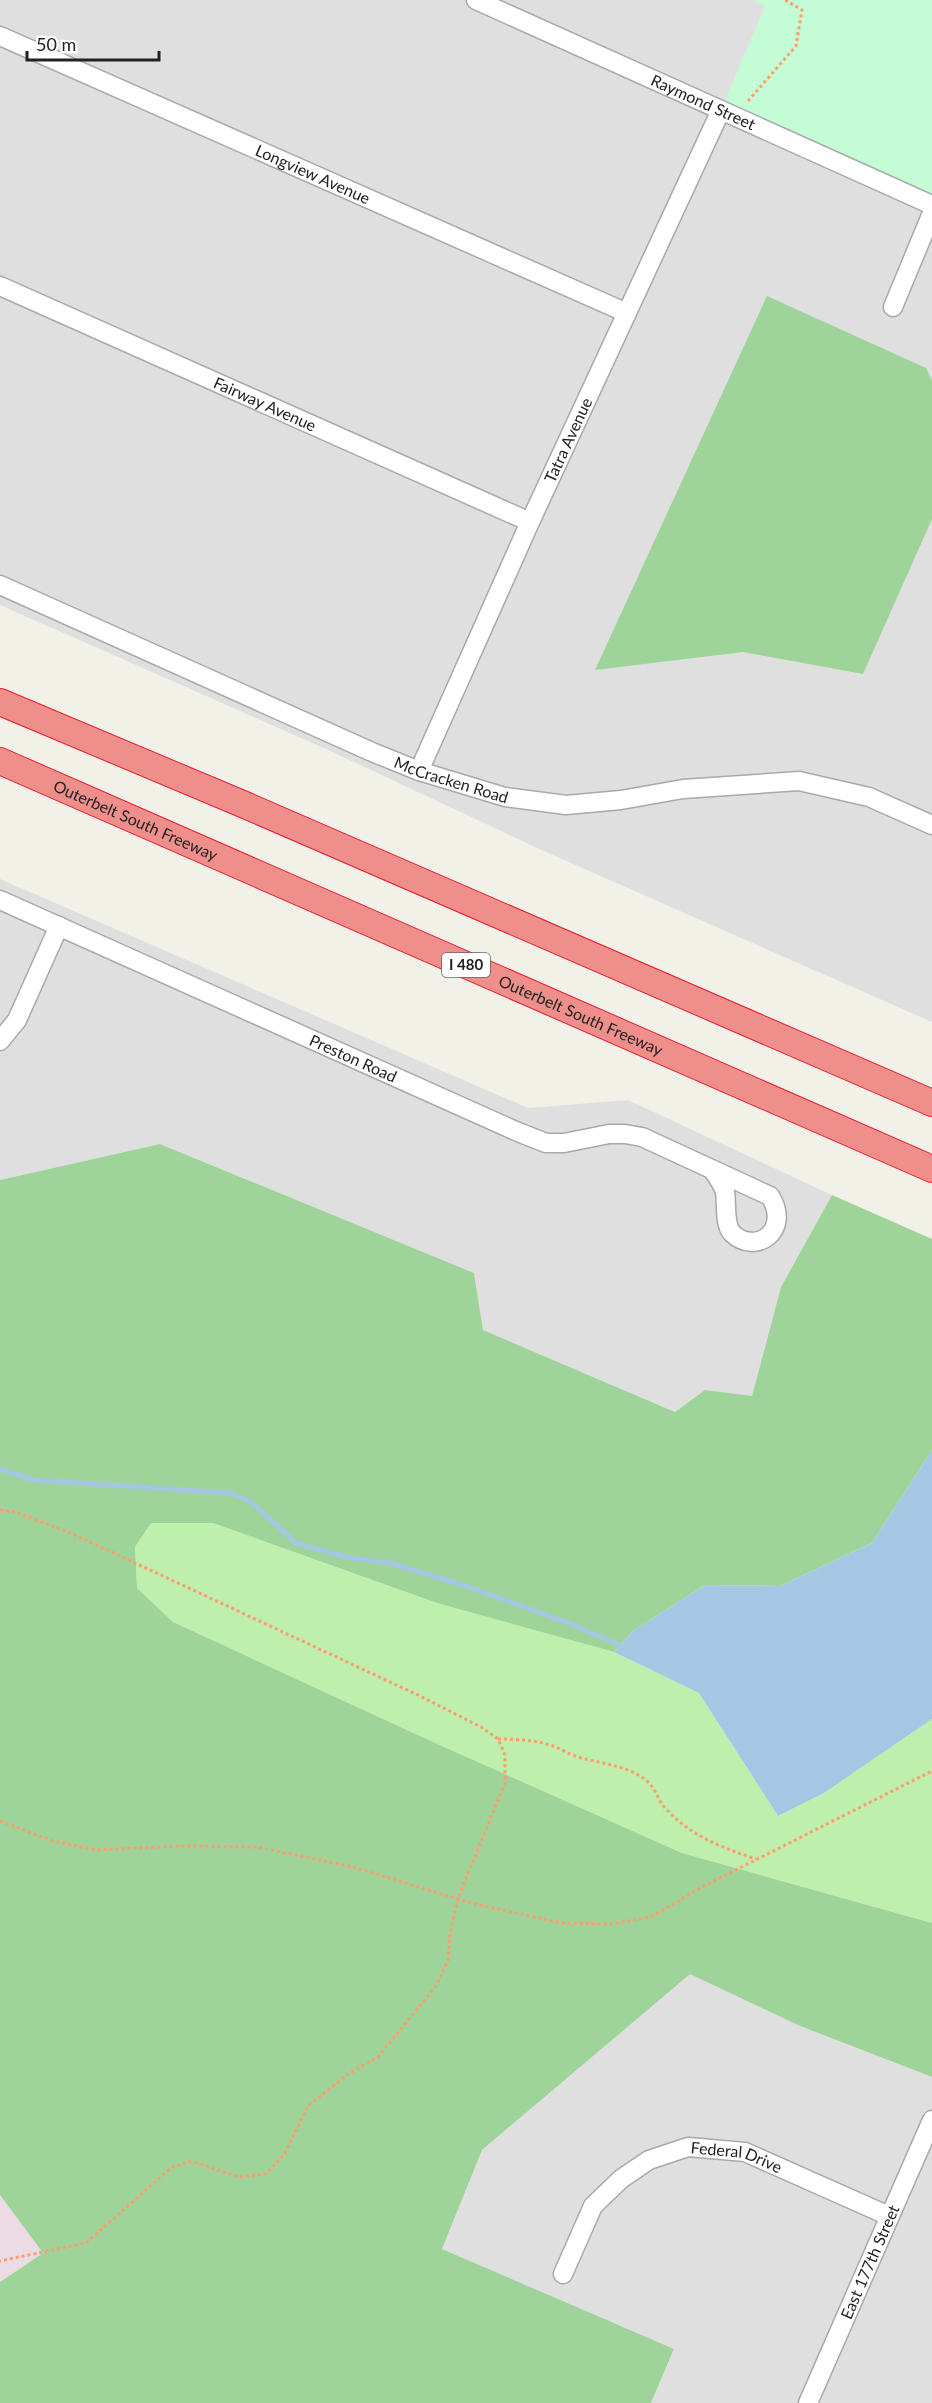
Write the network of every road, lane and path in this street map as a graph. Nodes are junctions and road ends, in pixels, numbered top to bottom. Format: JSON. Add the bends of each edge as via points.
{"nodes":[{"id":1,"x":476,"y":0,"type":"edge"},
{"id":2,"x":785,"y":0,"type":"edge"},
{"id":3,"x":0,"y":36,"type":"edge"},
{"id":4,"x":748,"y":101,"type":"dead end"},
{"id":5,"x":722,"y":110,"type":"junction"},
{"id":6,"x":932,"y":205,"type":"edge"},
{"id":7,"x":932,"y":213,"type":"edge"},
{"id":8,"x":0,"y":286,"type":"edge"},
{"id":9,"x":893,"y":307,"type":"dead end"},
{"id":10,"x":627,"y":313,"type":"junction"},
{"id":11,"x":530,"y":522,"type":"junction"},
{"id":12,"x":0,"y":585,"type":"edge"},
{"id":13,"x":0,"y":689,"type":"edge"},
{"id":14,"x":0,"y":702,"type":"edge"},
{"id":15,"x":0,"y":761,"type":"edge"},
{"id":16,"x":419,"y":771,"type":"junction"},
{"id":17,"x":245,"y":805,"type":"junction"},
{"id":18,"x":931,"y":821,"type":"edge"},
{"id":19,"x":0,"y":900,"type":"edge"},
{"id":20,"x":59,"y":926,"type":"junction"},
{"id":21,"x":0,"y":1041,"type":"edge"},
{"id":22,"x":932,"y":1103,"type":"edge"},
{"id":23,"x":932,"y":1169,"type":"edge"},
{"id":24,"x":714,"y":1172,"type":"dead end"},
{"id":25,"x":0,"y":1510,"type":"edge"},
{"id":26,"x":498,"y":1739,"type":"junction"},
{"id":27,"x":932,"y":1771,"type":"edge"},
{"id":28,"x":0,"y":1821,"type":"edge"},
{"id":29,"x":757,"y":1860,"type":"junction"},
{"id":30,"x":458,"y":1898,"type":"junction"},
{"id":31,"x":932,"y":2120,"type":"edge"},
{"id":32,"x":889,"y":2216,"type":"junction"},
{"id":33,"x":0,"y":2261,"type":"edge"},
{"id":34,"x":563,"y":2274,"type":"dead end"},
{"id":35,"x":808,"y":2403,"type":"edge"}],
"edges":[{"from":1,"to":5,"type":"street","name":"Raymond Street"},
{"from":2,"to":4,"type":"path","via":[[802,10],[796,46]]},
{"from":3,"to":10,"type":"street","name":"Longview Avenue"},
{"from":5,"to":6,"type":"street","name":"Raymond Street"},
{"from":5,"to":10,"type":"street","name":"Tatra Avenue"},
{"from":7,"to":9,"type":"street"},
{"from":8,"to":11,"type":"street","name":"Fairway Avenue"},
{"from":10,"to":11,"type":"street","name":"Tatra Avenue"},
{"from":11,"to":16,"type":"street","name":"Tatra Avenue"},
{"from":12,"to":16,"type":"street","name":"McCracken Road"},
{"from":13,"to":17,"type":"highway"},
{"from":14,"to":17,"type":"highway"},
{"from":15,"to":23,"type":"highway","name":"Outerbelt South Freeway","number":"I 480"},
{"from":16,"to":18,"type":"street","name":"McCracken Road","via":[[505,797],[566,806],[683,789],[800,781],[868,797]]},
{"from":17,"to":22,"type":"highway"},
{"from":19,"to":20,"type":"street","name":"Preston Road"},
{"from":20,"to":21,"type":"street","via":[[17,1020]]},
{"from":20,"to":24,"type":"street","name":"Preston Road","via":[[546,1143],[625,1134],[642,1137]]},
{"from":25,"to":26,"type":"path","via":[[16,1512],[73,1534],[420,1696]]},
{"from":26,"to":29,"type":"path","via":[[551,1745],[628,1770],[649,1783],[662,1805],[683,1827]]},
{"from":26,"to":30,"type":"path","via":[[505,1755],[505,1783]]},
{"from":27,"to":29,"type":"path"},
{"from":28,"to":30,"type":"path","via":[[53,1841],[96,1850],[257,1846],[353,1867]]},
{"from":29,"to":30,"type":"path","via":[[651,1917],[610,1924],[562,1923]]},
{"from":30,"to":33,"type":"path","via":[[448,1960],[436,1986],[378,2056],[308,2106],[285,2153],[266,2174],[238,2177],[192,2161],[172,2167],[86,2243]]},
{"from":31,"to":32,"type":"street","name":"East 177th Street"},
{"from":32,"to":34,"type":"street","name":"Federal Drive","via":[[746,2152],[688,2147],[649,2160],[621,2179],[593,2206]]},
{"from":32,"to":35,"type":"street","name":"East 177th Street"}]}
